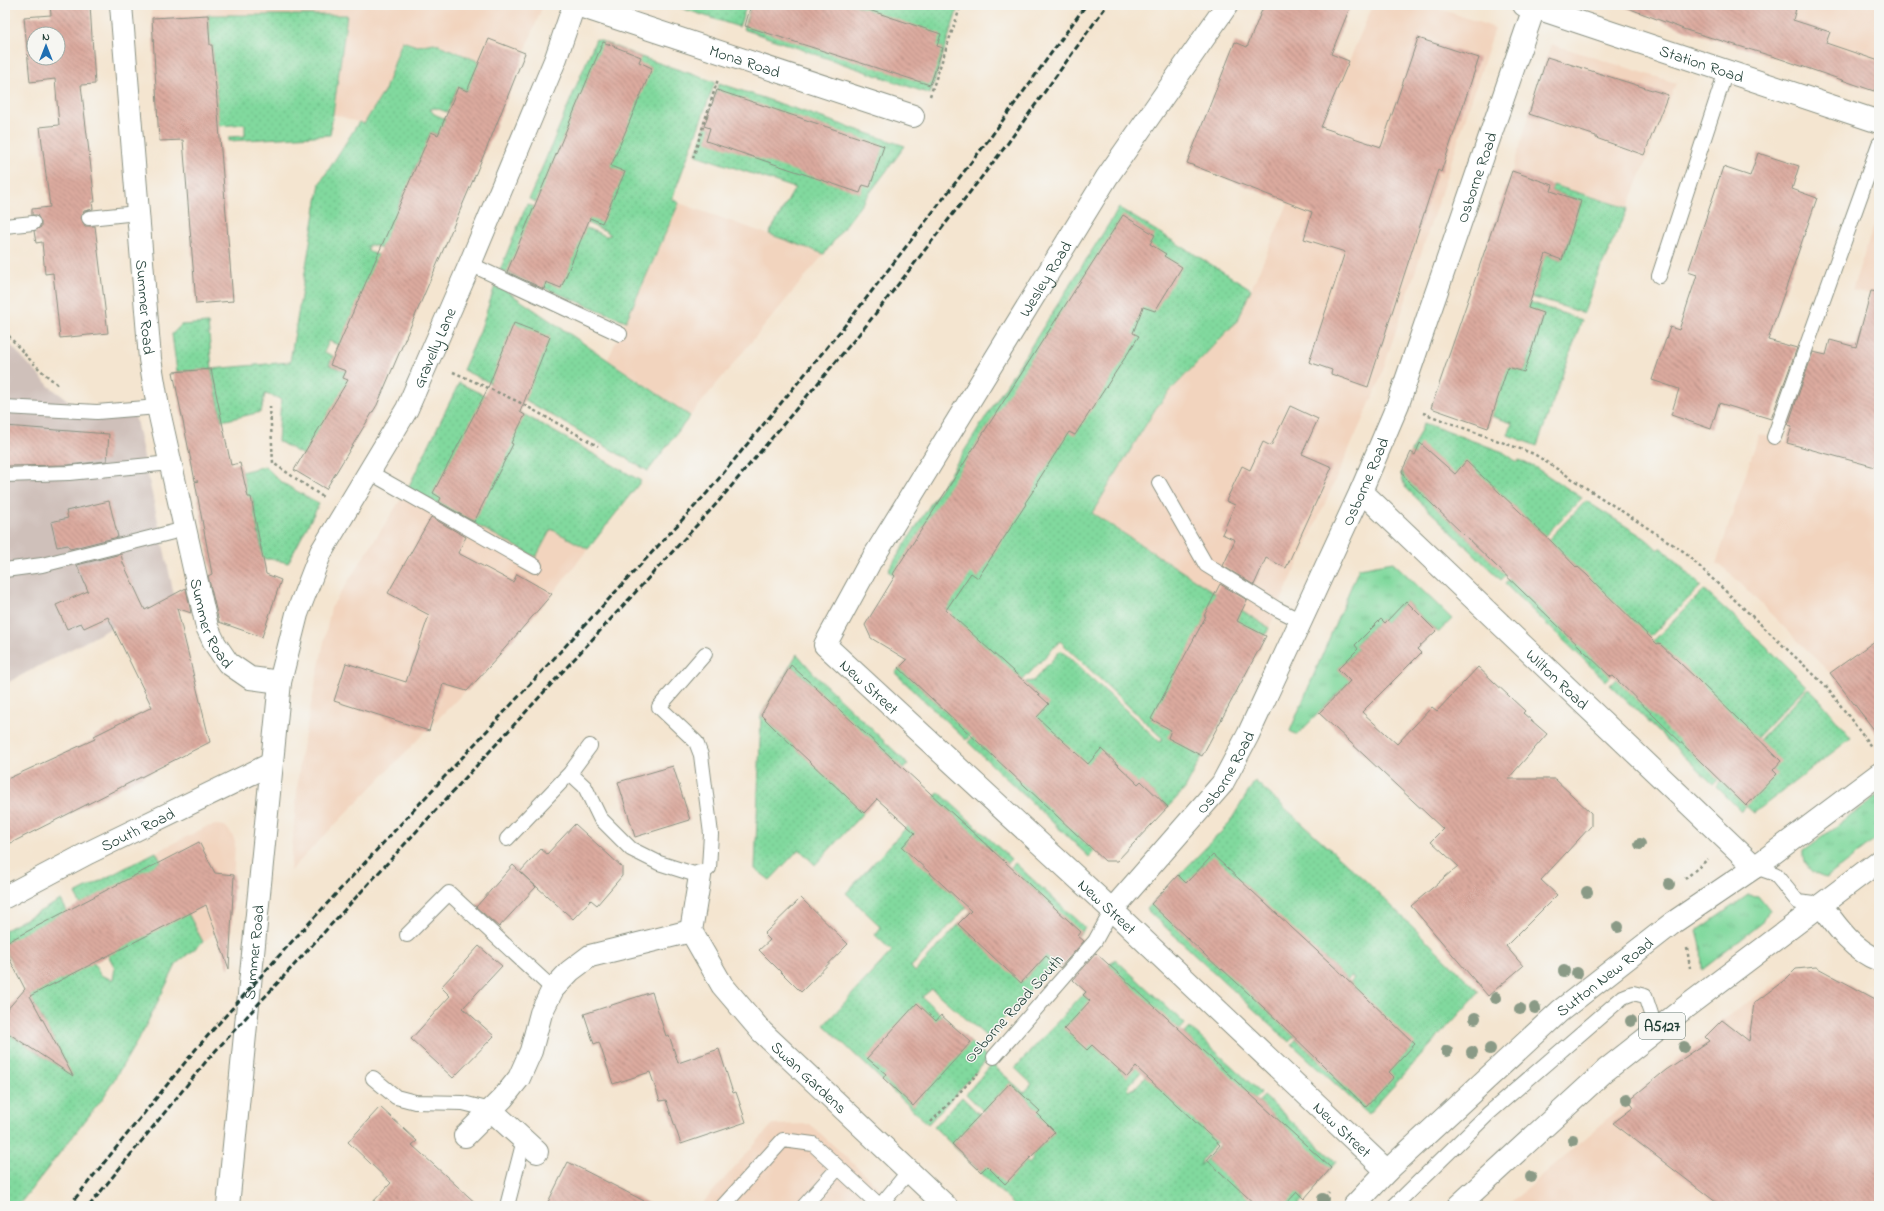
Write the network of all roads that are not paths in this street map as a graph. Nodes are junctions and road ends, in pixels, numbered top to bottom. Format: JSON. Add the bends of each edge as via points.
{"nodes":[{"id":1,"x":122,"y":5,"type":"edge"},
{"id":2,"x":575,"y":5,"type":"edge"},
{"id":3,"x":1227,"y":5,"type":"edge"},
{"id":4,"x":1531,"y":6,"type":"edge"},
{"id":5,"x":1726,"y":71,"type":"junction"},
{"id":6,"x":913,"y":116,"type":"road end"},
{"id":7,"x":1879,"y":122,"type":"edge"},
{"id":8,"x":1879,"y":144,"type":"edge"},
{"id":9,"x":137,"y":213,"type":"junction"},
{"id":10,"x":89,"y":218,"type":"dead end"},
{"id":11,"x":33,"y":223,"type":"dead end"},
{"id":12,"x":5,"y":226,"type":"edge"},
{"id":13,"x":470,"y":264,"type":"junction"},
{"id":14,"x":1659,"y":276,"type":"dead end"},
{"id":15,"x":620,"y":334,"type":"dead end"},
{"id":16,"x":5,"y":407,"type":"edge"},
{"id":17,"x":158,"y":407,"type":"junction"},
{"id":18,"x":1774,"y":437,"type":"dead end"},
{"id":19,"x":170,"y":463,"type":"junction"},
{"id":20,"x":369,"y":472,"type":"junction"},
{"id":21,"x":5,"y":475,"type":"edge"},
{"id":22,"x":1159,"y":483,"type":"dead end"},
{"id":23,"x":1361,"y":491,"type":"junction"},
{"id":24,"x":185,"y":529,"type":"junction"},
{"id":25,"x":535,"y":566,"type":"dead end"},
{"id":26,"x":5,"y":570,"type":"edge"},
{"id":27,"x":1301,"y":621,"type":"junction"},
{"id":28,"x":825,"y":645,"type":"joint"},
{"id":29,"x":705,"y":654,"type":"dead end"},
{"id":30,"x":280,"y":682,"type":"junction"},
{"id":31,"x":590,"y":746,"type":"dead end"},
{"id":32,"x":271,"y":764,"type":"junction"},
{"id":33,"x":570,"y":773,"type":"junction"},
{"id":34,"x":1879,"y":774,"type":"edge"},
{"id":35,"x":507,"y":839,"type":"dead end"},
{"id":36,"x":1879,"y":861,"type":"edge"},
{"id":37,"x":1755,"y":867,"type":"junction"},
{"id":38,"x":700,"y":876,"type":"junction"},
{"id":39,"x":5,"y":897,"type":"edge"},
{"id":40,"x":1821,"y":905,"type":"junction"},
{"id":41,"x":1112,"y":910,"type":"junction"},
{"id":42,"x":691,"y":931,"type":"junction"},
{"id":43,"x":407,"y":935,"type":"dead end"},
{"id":44,"x":1879,"y":960,"type":"edge"},
{"id":45,"x":553,"y":989,"type":"junction"},
{"id":46,"x":1646,"y":1039,"type":"junction"},
{"id":47,"x":994,"y":1057,"type":"road end"},
{"id":48,"x":374,"y":1078,"type":"dead end"},
{"id":49,"x":491,"y":1110,"type":"junction"},
{"id":50,"x":465,"y":1136,"type":"dead end"},
{"id":51,"x":530,"y":1146,"type":"joint"},
{"id":52,"x":838,"y":1168,"type":"junction"},
{"id":53,"x":909,"y":1170,"type":"junction"},
{"id":54,"x":1386,"y":1170,"type":"junction"},
{"id":55,"x":228,"y":1206,"type":"edge"},
{"id":56,"x":507,"y":1206,"type":"edge"},
{"id":57,"x":723,"y":1206,"type":"edge"},
{"id":58,"x":804,"y":1206,"type":"edge"},
{"id":59,"x":880,"y":1206,"type":"edge"},
{"id":60,"x":946,"y":1206,"type":"edge"},
{"id":61,"x":1354,"y":1206,"type":"edge"},
{"id":62,"x":1394,"y":1206,"type":"edge"},
{"id":63,"x":1458,"y":1206,"type":"edge"}],
"edges":[{"from":1,"to":9,"type":"street","name":"Summer Road"},
{"from":2,"to":6,"type":"street","name":"Mona Road"},
{"from":2,"to":13,"type":"street","name":"Gravelly Lane","via":[[556,58]]},
{"from":3,"to":28,"type":"street","name":"Wesley Road","via":[[1107,177],[871,561]]},
{"from":4,"to":5,"type":"street","name":"Station Road"},
{"from":4,"to":23,"type":"street","name":"Osborne Road","via":[[1398,404]]},
{"from":5,"to":7,"type":"street","name":"Station Road"},
{"from":5,"to":14,"type":"lane"},
{"from":8,"to":18,"type":"lane"},
{"from":9,"to":10,"type":"lane"},
{"from":9,"to":17,"type":"street","name":"Summer Road","via":[[150,359]]},
{"from":11,"to":12,"type":"lane"},
{"from":13,"to":15,"type":"lane"},
{"from":13,"to":20,"type":"street","name":"Gravelly Lane","via":[[407,409]]},
{"from":16,"to":17,"type":"lane","via":[[97,412]]},
{"from":17,"to":19,"type":"street","name":"Summer Road"},
{"from":19,"to":21,"type":"lane","via":[[69,473]]},
{"from":19,"to":24,"type":"street","name":"Summer Road"},
{"from":20,"to":25,"type":"lane"},
{"from":20,"to":30,"type":"street","name":"Gravelly Lane","via":[[321,552],[298,614]]},
{"from":22,"to":27,"type":"lane","via":[[1206,565]]},
{"from":23,"to":27,"type":"street","name":"Osborne Road"},
{"from":23,"to":37,"type":"street","name":"Wilton Road"},
{"from":24,"to":26,"type":"lane","via":[[42,565]]},
{"from":24,"to":30,"type":"street","name":"Summer Road","via":[[207,627],[215,644],[228,663],[250,678]]},
{"from":27,"to":41,"type":"street","name":"Osborne Road","via":[[1248,735],[1222,784]]},
{"from":28,"to":41,"type":"street","name":"New Street"},
{"from":29,"to":38,"type":"lane","via":[[659,707],[696,742],[701,755],[711,834],[708,868]]},
{"from":30,"to":32,"type":"street","name":"Summer Road"},
{"from":31,"to":33,"type":"lane"},
{"from":32,"to":39,"type":"street","name":"South Road","via":[[88,853]]},
{"from":32,"to":55,"type":"street","name":"Summer Road"},
{"from":33,"to":35,"type":"lane"},
{"from":33,"to":38,"type":"lane","via":[[585,787],[600,818],[631,849],[659,863]]},
{"from":34,"to":37,"type":"street","name":"Sutton New Road"},
{"from":36,"to":40,"type":"street","number":"A5127"},
{"from":37,"to":40,"type":"lane","via":[[1775,874],[1798,902]]},
{"from":37,"to":54,"type":"street","name":"Sutton New Road","via":[[1674,922],[1560,1011]]},
{"from":38,"to":42,"type":"street"},
{"from":40,"to":44,"type":"street","via":[[1841,934],[1871,957]]},
{"from":40,"to":46,"type":"street","number":"A5127"},
{"from":41,"to":47,"type":"lane","name":"Osborne Road South","via":[[1095,940]]},
{"from":41,"to":54,"type":"street","name":"New Street"},
{"from":42,"to":45,"type":"street","via":[[590,956],[570,971]]},
{"from":42,"to":53,"type":"street","name":"Swan Gardens","via":[[722,985],[762,1032]]},
{"from":43,"to":45,"type":"lane","via":[[450,893]]},
{"from":45,"to":49,"type":"street","via":[[541,1013],[519,1078]]},
{"from":46,"to":62,"type":"lane","via":[[1651,1014],[1645,996],[1633,993],[1623,997],[1489,1113]]},
{"from":46,"to":63,"type":"street","number":"A5127","via":[[1606,1070]]},
{"from":48,"to":49,"type":"lane","via":[[396,1097],[415,1102],[463,1102]]},
{"from":49,"to":50,"type":"street"},
{"from":49,"to":51,"type":"street"},
{"from":51,"to":56,"type":"lane"},
{"from":52,"to":57,"type":"lane","via":[[813,1144],[783,1140]]},
{"from":52,"to":58,"type":"lane"},
{"from":52,"to":59,"type":"lane"},
{"from":53,"to":59,"type":"lane"},
{"from":53,"to":60,"type":"street","name":"Swan Gardens"},
{"from":54,"to":61,"type":"street","name":"Sutton New Road"}]}
